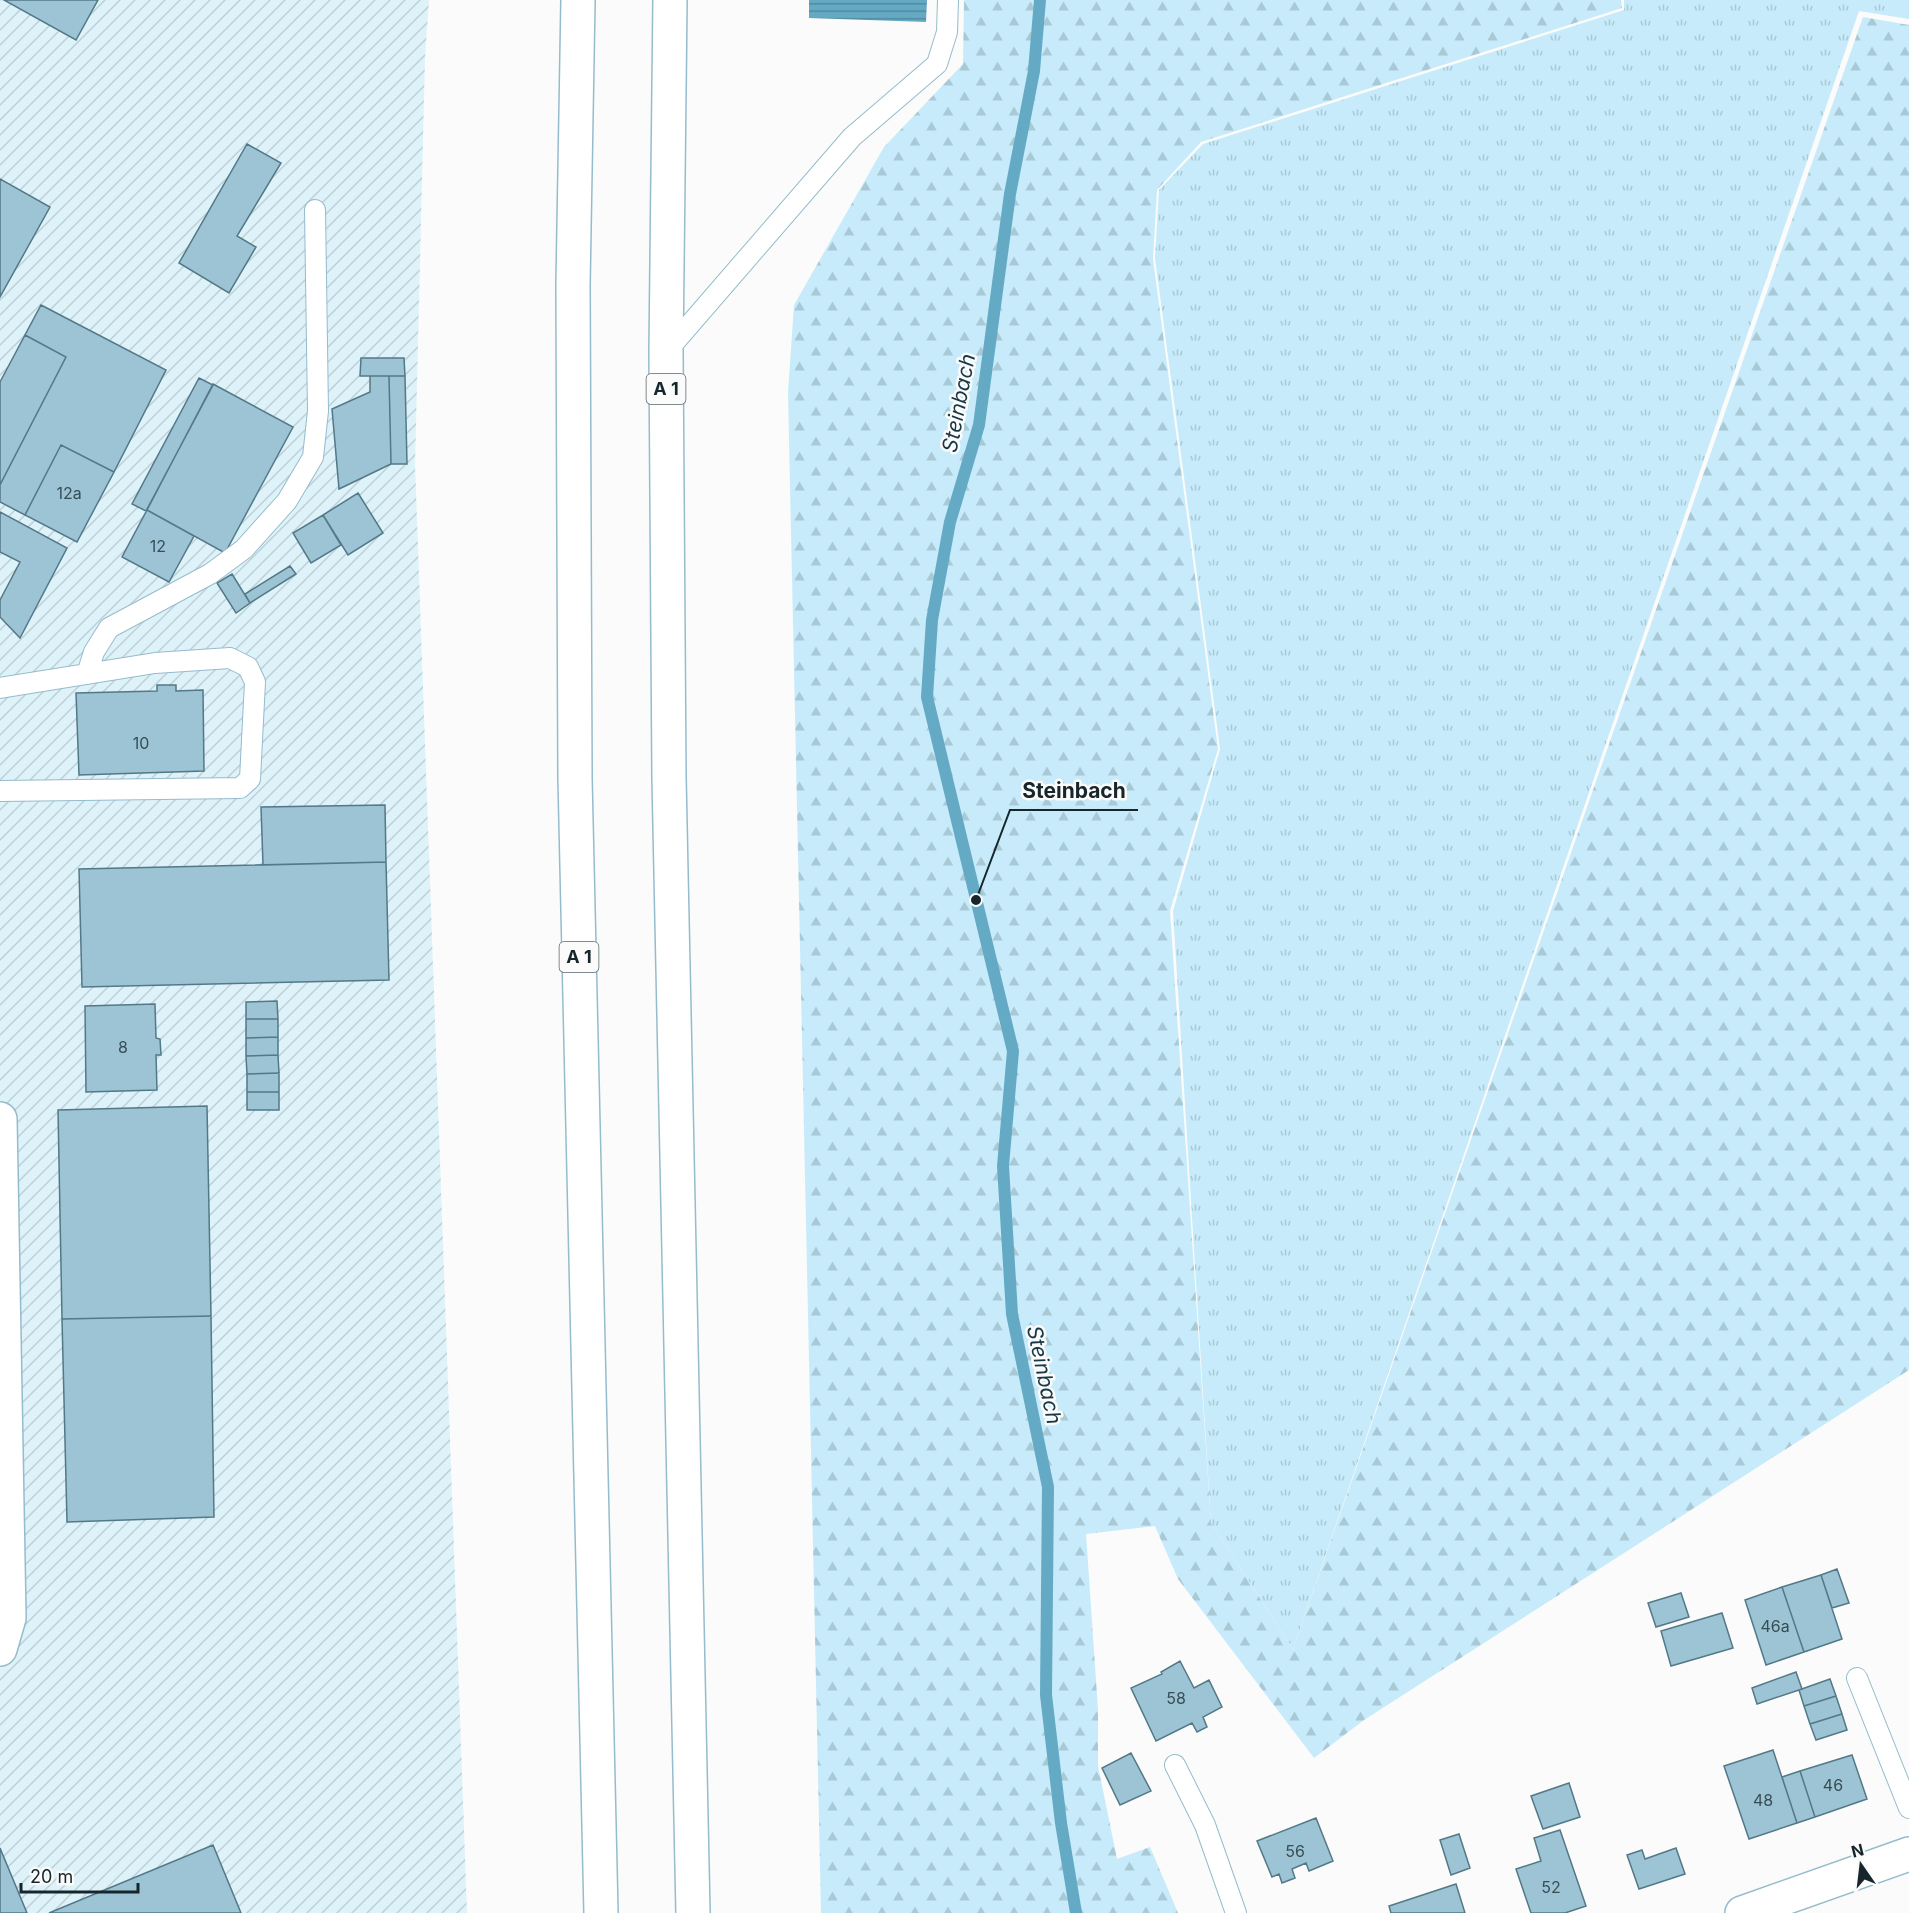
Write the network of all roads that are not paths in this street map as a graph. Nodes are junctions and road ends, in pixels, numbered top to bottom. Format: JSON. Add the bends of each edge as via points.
{"nodes":[{"id":1,"x":578,"y":0,"type":"edge"},
{"id":2,"x":670,"y":0,"type":"edge"},
{"id":3,"x":948,"y":0,"type":"edge"},
{"id":4,"x":315,"y":210,"type":"dead end"},
{"id":5,"x":666,"y":352,"type":"junction"},
{"id":6,"x":87,"y":674,"type":"junction"},
{"id":7,"x":0,"y":688,"type":"edge"},
{"id":8,"x":0,"y":791,"type":"edge"},
{"id":9,"x":0,"y":1119,"type":"edge"},
{"id":10,"x":1,"y":1267,"type":"edge"},
{"id":11,"x":0,"y":1649,"type":"edge"},
{"id":12,"x":1857,"y":1678,"type":"dead end"},
{"id":13,"x":1175,"y":1765,"type":"dead end"},
{"id":14,"x":1909,"y":1808,"type":"edge"},
{"id":15,"x":1909,"y":1854,"type":"edge"},
{"id":16,"x":601,"y":1913,"type":"edge"},
{"id":17,"x":693,"y":1913,"type":"edge"},
{"id":18,"x":1236,"y":1913,"type":"edge"},
{"id":19,"x":1742,"y":1913,"type":"edge"}],
"edges":[{"from":1,"to":16,"type":"main road","number":"A 1","via":[[573,285],[575,778]]},
{"from":2,"to":5,"type":"main road","number":"A 1"},
{"from":3,"to":5,"type":"lane","via":[[947,32],[937,64],[852,137]]},
{"from":4,"to":6,"type":"lane","via":[[318,411],[313,457],[287,501],[244,549],[210,574],[109,628],[94,652]]},
{"from":5,"to":17,"type":"main road","number":"A 1","via":[[669,778]]},
{"from":6,"to":7,"type":"lane"},
{"from":6,"to":8,"type":"lane","via":[[155,663],[230,658],[248,667],[255,682],[250,779],[240,788]]},
{"from":9,"to":10,"type":"main road"},
{"from":10,"to":11,"type":"main road","via":[[9,1618]]},
{"from":12,"to":14,"type":"lane"},
{"from":13,"to":18,"type":"lane","via":[[1205,1825]]},
{"from":15,"to":19,"type":"main road"}]}
